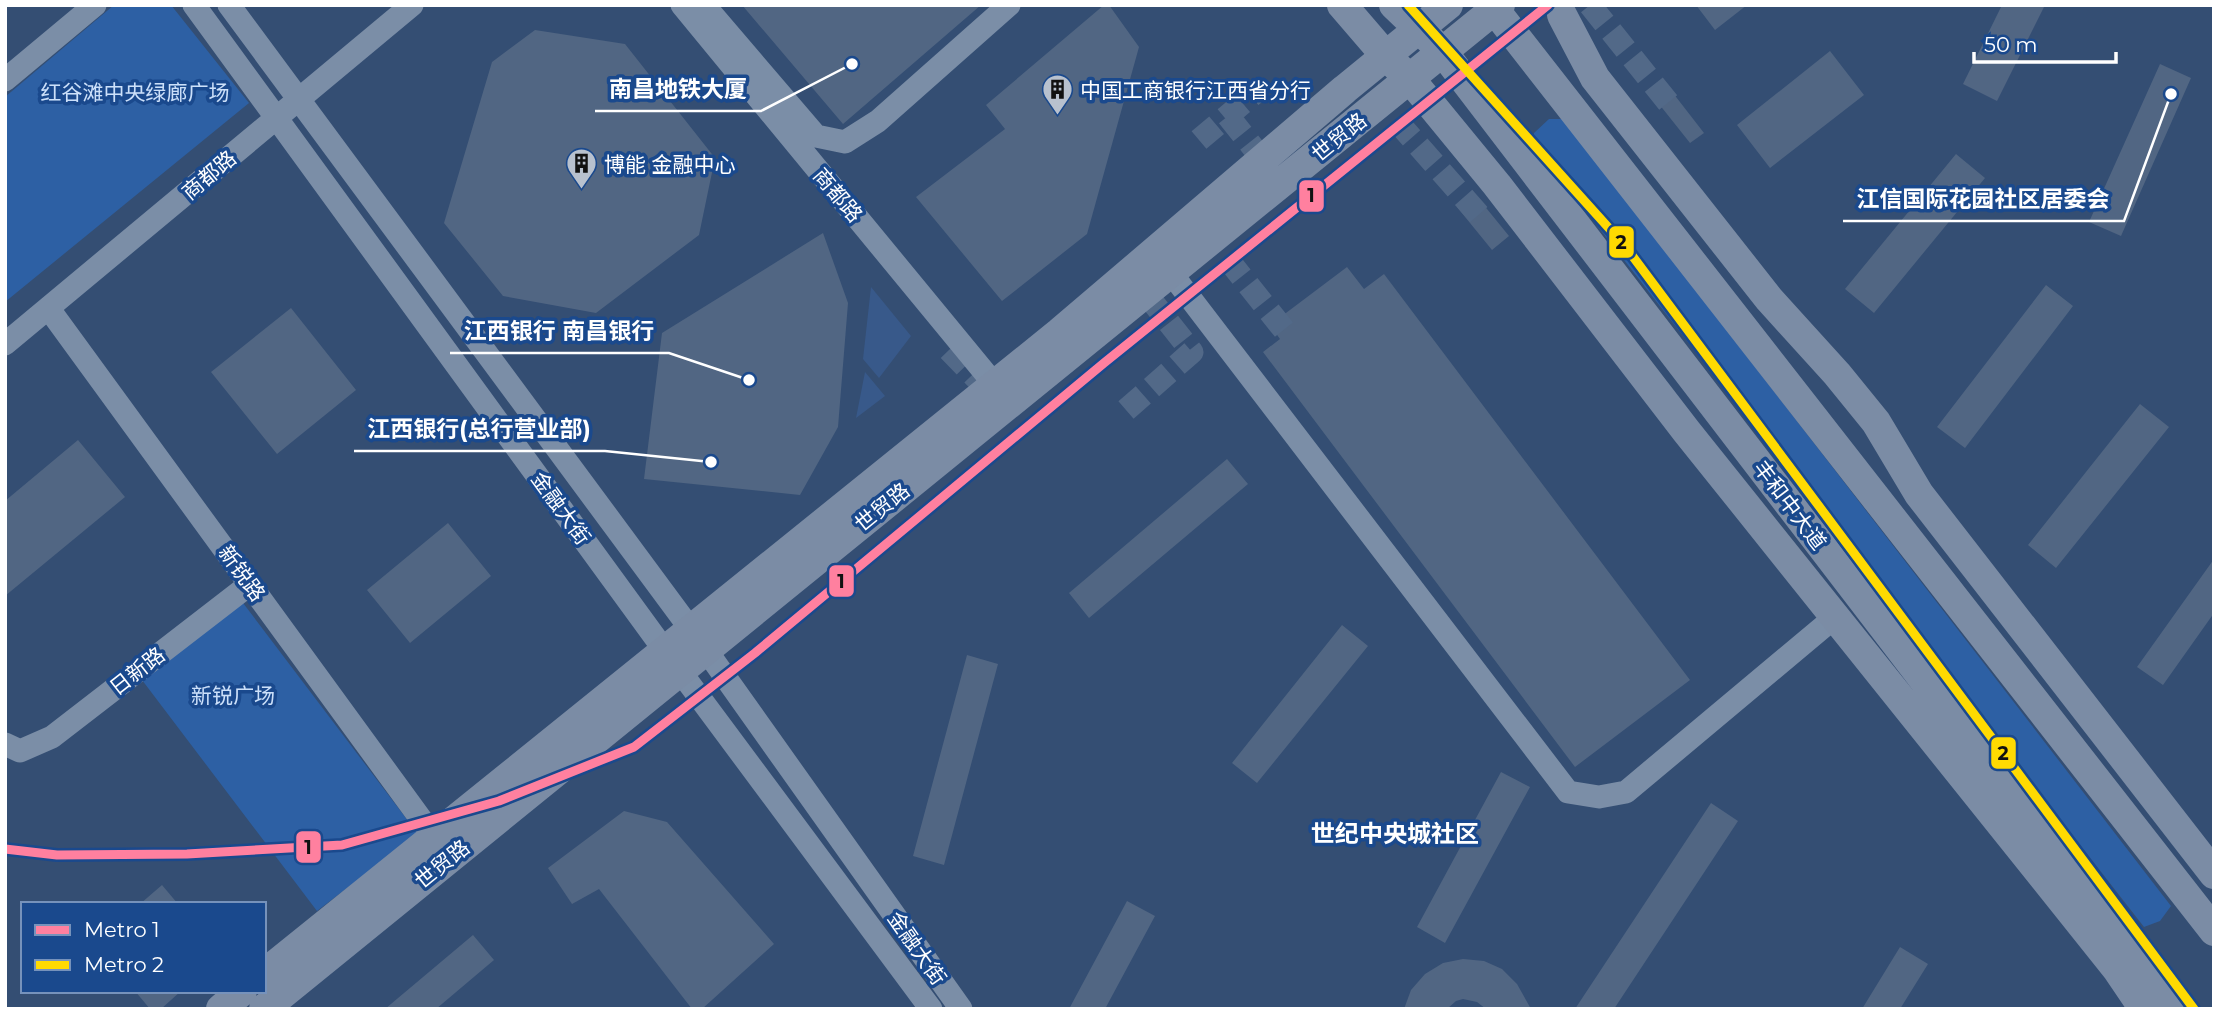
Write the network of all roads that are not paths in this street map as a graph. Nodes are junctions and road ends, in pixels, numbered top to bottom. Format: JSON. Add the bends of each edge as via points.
{"nodes":[{"id":1,"x":95,"y":5,"type":"edge"},
{"id":2,"x":194,"y":5,"type":"edge"},
{"id":3,"x":229,"y":5,"type":"edge"},
{"id":4,"x":412,"y":5,"type":"edge"},
{"id":5,"x":682,"y":5,"type":"edge"},
{"id":6,"x":704,"y":5,"type":"edge"},
{"id":7,"x":1009,"y":5,"type":"edge"},
{"id":8,"x":1342,"y":5,"type":"edge"},
{"id":9,"x":1395,"y":5,"type":"edge"},
{"id":10,"x":1448,"y":5,"type":"edge"},
{"id":11,"x":1495,"y":7,"type":"edge"},
{"id":12,"x":1562,"y":10,"type":"edge"},
{"id":13,"x":1418,"y":28,"type":"junction"},
{"id":14,"x":1443,"y":52,"type":"junction"},
{"id":15,"x":1385,"y":55,"type":"junction"},
{"id":16,"x":1410,"y":79,"type":"junction"},
{"id":17,"x":5,"y":80,"type":"edge"},
{"id":18,"x":299,"y":100,"type":"junction"},
{"id":19,"x":1578,"y":117,"type":"junction"},
{"id":20,"x":277,"y":118,"type":"junction"},
{"id":21,"x":1171,"y":273,"type":"junction"},
{"id":22,"x":49,"y":309,"type":"junction"},
{"id":23,"x":5,"y":344,"type":"edge"},
{"id":24,"x":995,"y":385,"type":"junction"},
{"id":25,"x":250,"y":584,"type":"junction"},
{"id":26,"x":1835,"y":617,"type":"junction"},
{"id":27,"x":698,"y":640,"type":"junction"},
{"id":28,"x":673,"y":661,"type":"junction"},
{"id":29,"x":10,"y":753,"type":"edge"},
{"id":30,"x":434,"y":837,"type":"junction"},
{"id":31,"x":2214,"y":874,"type":"edge"},
{"id":32,"x":2175,"y":882,"type":"junction"},
{"id":33,"x":2214,"y":908,"type":"edge"},
{"id":34,"x":2214,"y":931,"type":"edge"},
{"id":35,"x":2127,"y":945,"type":"junction"},
{"id":36,"x":266,"y":972,"type":"edge"},
{"id":37,"x":241,"y":993,"type":"edge"},
{"id":38,"x":221,"y":1009,"type":"edge"},
{"id":39,"x":264,"y":1009,"type":"edge"},
{"id":40,"x":930,"y":1009,"type":"edge"},
{"id":41,"x":961,"y":1009,"type":"edge"},
{"id":42,"x":2144,"y":1009,"type":"edge"},
{"id":43,"x":2163,"y":1009,"type":"edge"},
{"id":44,"x":2180,"y":1009,"type":"edge"}],
"edges":[{"from":1,"to":17,"type":"street"},
{"from":2,"to":20,"type":"street","name":"金融大街"},
{"from":3,"to":18,"type":"street","name":"金融大街"},
{"from":4,"to":18,"type":"street","name":"商都路"},
{"from":5,"to":24,"type":"street","name":"商都路"},
{"from":6,"to":7,"type":"street","via":[[816,136],[845,142],[878,121]]},
{"from":8,"to":15,"type":"main road"},
{"from":9,"to":13,"type":"main road","name":"丰和中大道"},
{"from":10,"to":13,"type":"main road","name":"世贸路"},
{"from":11,"to":14,"type":"main road","name":"世贸路"},
{"from":11,"to":19,"type":"main road"},
{"from":12,"to":19,"type":"main road","via":[[1563,49]]},
{"from":12,"to":31,"type":"main road","via":[[1595,78],[1769,299],[1876,422],[1919,494]]},
{"from":13,"to":14,"type":"main road","name":"丰和中大道"},
{"from":13,"to":15,"type":"main road","name":"世贸路"},
{"from":14,"to":16,"type":"main road","name":"世贸路"},
{"from":14,"to":35,"type":"main road","name":"丰和中大道"},
{"from":15,"to":16,"type":"main road"},
{"from":15,"to":24,"type":"main road","name":"世贸路"},
{"from":16,"to":21,"type":"main road","name":"世贸路"},
{"from":16,"to":26,"type":"main road"},
{"from":18,"to":20,"type":"street","name":"商都路"},
{"from":18,"to":27,"type":"street","name":"金融大街"},
{"from":19,"to":32,"type":"main road"},
{"from":20,"to":22,"type":"street","name":"商都路"},
{"from":20,"to":28,"type":"street","name":"金融大街"},
{"from":21,"to":26,"type":"street","via":[[1568,792],[1600,797],[1626,792]]},
{"from":21,"to":27,"type":"main road","name":"世贸路"},
{"from":22,"to":23,"type":"street","name":"商都路"},
{"from":22,"to":25,"type":"street","name":"新锐路"},
{"from":24,"to":27,"type":"main road","name":"世贸路"},
{"from":25,"to":29,"type":"street","name":"日新路","via":[[52,737]]},
{"from":25,"to":30,"type":"street","name":"新锐路"},
{"from":26,"to":42,"type":"main road"},
{"from":27,"to":28,"type":"main road","name":"世贸路"},
{"from":27,"to":41,"type":"street","name":"金融大街"},
{"from":28,"to":30,"type":"main road","name":"世贸路"},
{"from":28,"to":39,"type":"main road","name":"世贸路"},
{"from":28,"to":40,"type":"street","name":"金融大街"},
{"from":30,"to":36,"type":"main road","name":"世贸路"},
{"from":32,"to":33,"type":"main road"},
{"from":32,"to":34,"type":"main road"},
{"from":35,"to":43,"type":"main road"},
{"from":35,"to":44,"type":"main road","name":"丰和中大道"},
{"from":37,"to":38,"type":"main road"}]}
